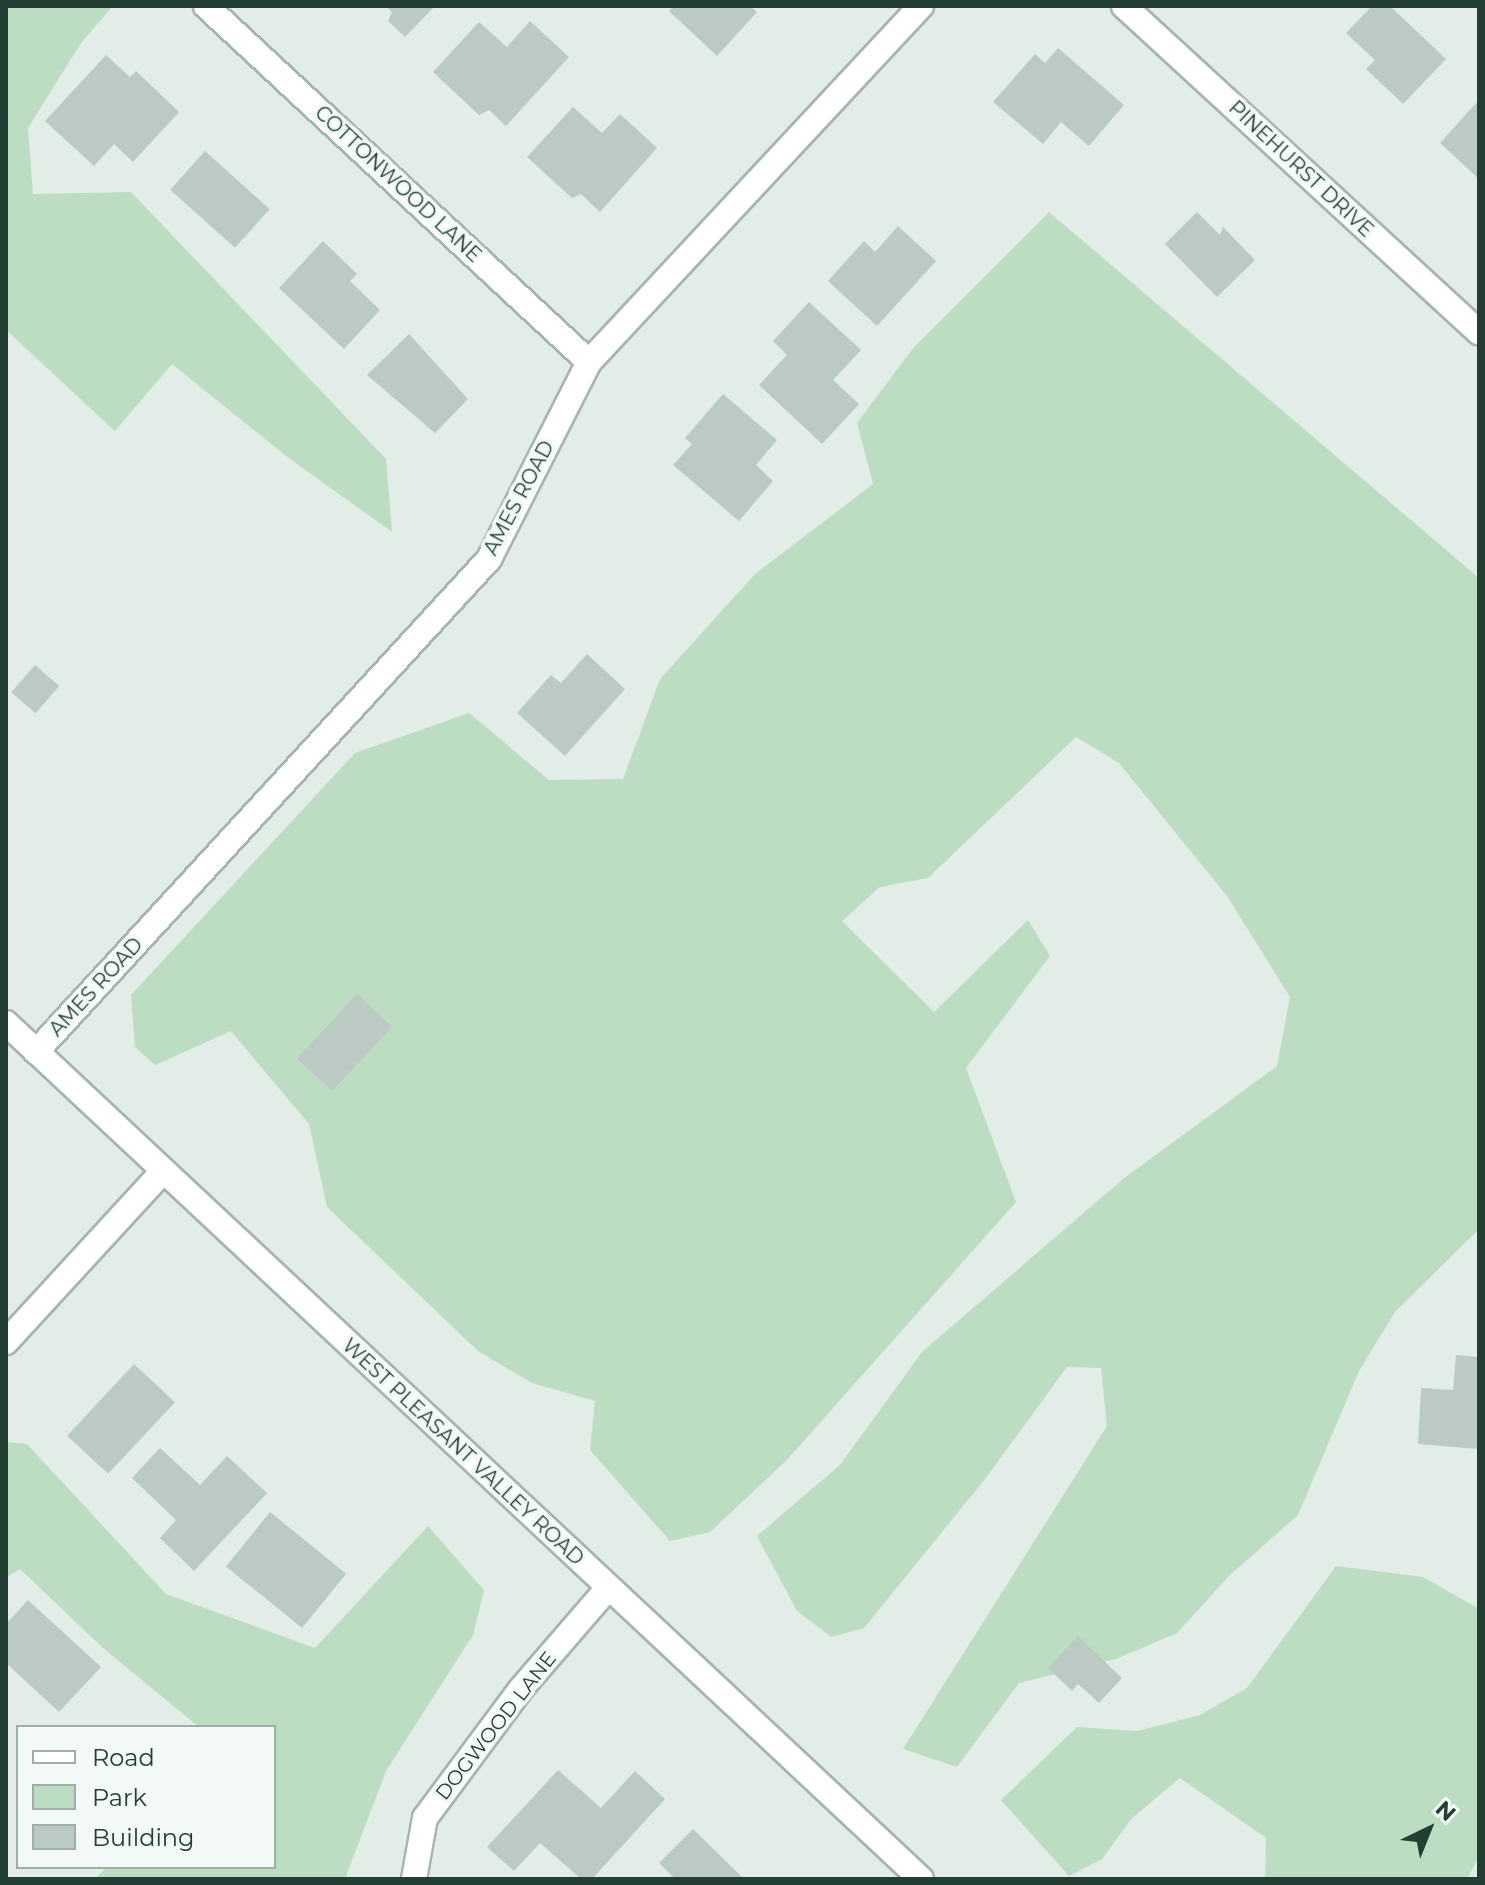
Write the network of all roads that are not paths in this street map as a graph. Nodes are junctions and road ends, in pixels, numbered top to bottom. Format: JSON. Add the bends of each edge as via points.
{"nodes":[{"id":1,"x":206,"y":6,"type":"edge"},
{"id":2,"x":921,"y":6,"type":"edge"},
{"id":3,"x":1124,"y":6,"type":"edge"},
{"id":4,"x":1479,"y":332,"type":"edge"},
{"id":5,"x":589,"y":362,"type":"junction"},
{"id":6,"x":6,"y":1023,"type":"edge"},
{"id":7,"x":36,"y":1052,"type":"junction"},
{"id":8,"x":163,"y":1171,"type":"junction"},
{"id":9,"x":6,"y":1342,"type":"edge"},
{"id":10,"x":608,"y":1588,"type":"junction"},
{"id":11,"x":414,"y":1879,"type":"edge"},
{"id":12,"x":921,"y":1879,"type":"edge"}],
"edges":[{"from":1,"to":5,"type":"street","name":"COTTONWOOD LANE"},
{"from":2,"to":5,"type":"street","name":"AMES ROAD"},
{"from":3,"to":4,"type":"street","name":"PINEHURST DRIVE"},
{"from":5,"to":7,"type":"street","name":"AMES ROAD","via":[[489,559]]},
{"from":6,"to":7,"type":"street","name":"WEST PLEASANT VALLEY ROAD"},
{"from":7,"to":8,"type":"street","name":"WEST PLEASANT VALLEY ROAD"},
{"from":8,"to":9,"type":"street"},
{"from":8,"to":10,"type":"street","name":"WEST PLEASANT VALLEY ROAD"},
{"from":10,"to":11,"type":"street","name":"DOGWOOD LANE","via":[[520,1690],[425,1818]]},
{"from":10,"to":12,"type":"street","name":"WEST PLEASANT VALLEY ROAD"}]}
